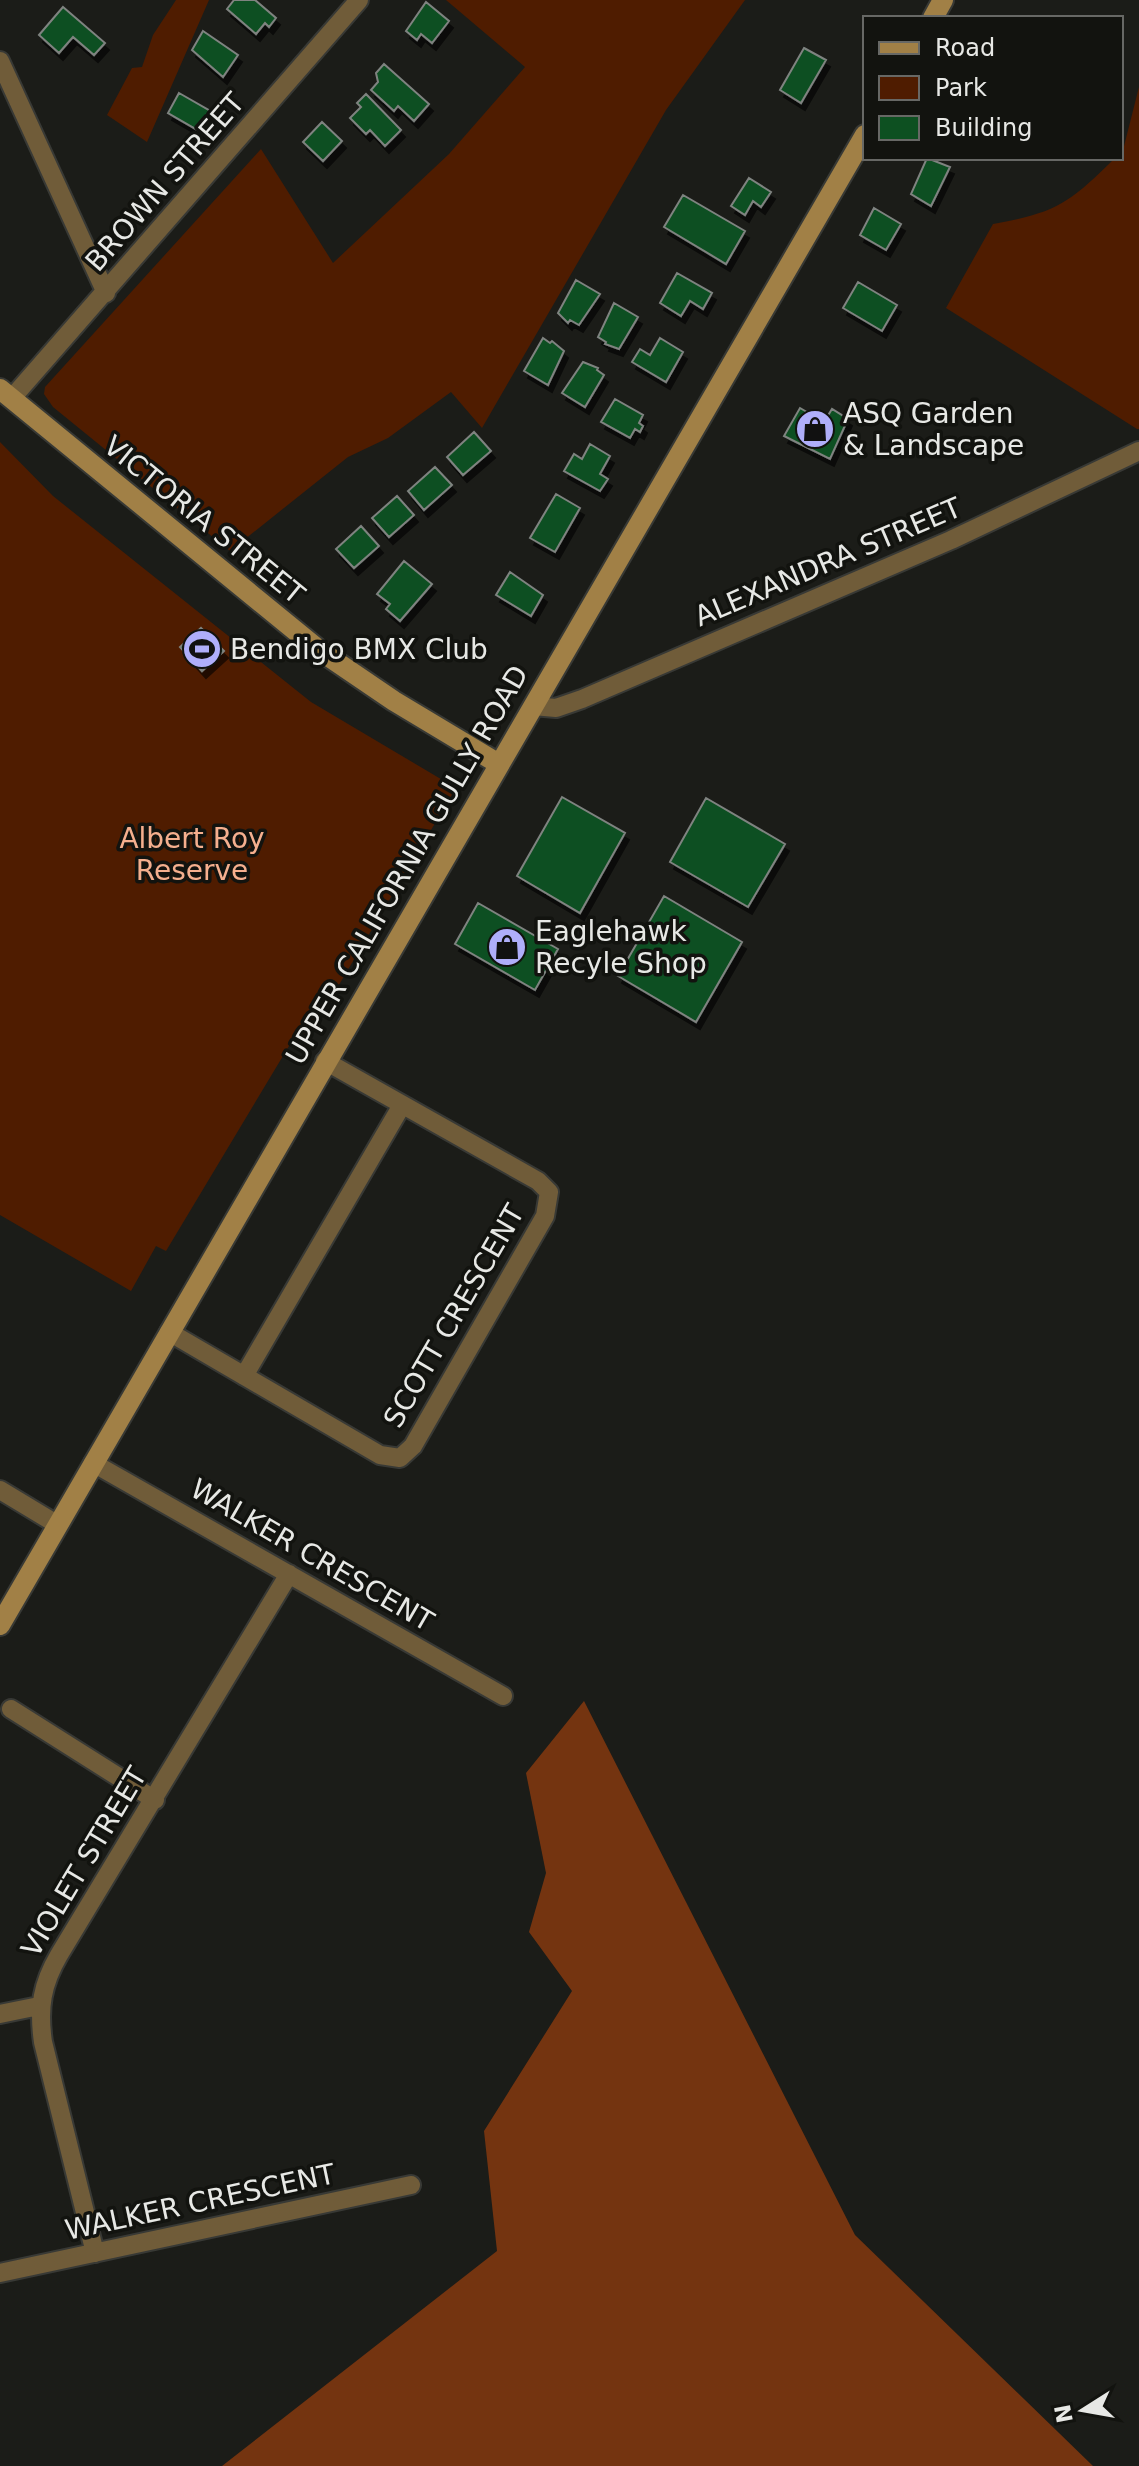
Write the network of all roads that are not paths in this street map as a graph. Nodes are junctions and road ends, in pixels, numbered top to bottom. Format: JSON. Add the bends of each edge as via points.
{"nodes":[{"id":1,"x":359,"y":0,"type":"edge"},
{"id":2,"x":0,"y":61,"type":"edge"},
{"id":3,"x":863,"y":138,"type":"edge"},
{"id":4,"x":106,"y":293,"type":"junction"},
{"id":5,"x":6,"y":394,"type":"edge"},
{"id":6,"x":1139,"y":451,"type":"edge"},
{"id":7,"x":533,"y":706,"type":"junction"},
{"id":8,"x":499,"y":764,"type":"junction"},
{"id":9,"x":325,"y":1061,"type":"junction"},
{"id":10,"x":402,"y":1105,"type":"junction"},
{"id":11,"x":169,"y":1332,"type":"junction"},
{"id":12,"x":244,"y":1376,"type":"junction"},
{"id":13,"x":93,"y":1463,"type":"junction"},
{"id":14,"x":0,"y":1490,"type":"edge"},
{"id":15,"x":58,"y":1525,"type":"junction"},
{"id":16,"x":289,"y":1574,"type":"junction"},
{"id":17,"x":0,"y":1625,"type":"edge"},
{"id":18,"x":503,"y":1696,"type":"dead end"},
{"id":19,"x":11,"y":1709,"type":"dead end"},
{"id":20,"x":155,"y":1800,"type":"junction"},
{"id":21,"x":39,"y":2006,"type":"junction"},
{"id":22,"x":0,"y":2014,"type":"edge"},
{"id":23,"x":411,"y":2185,"type":"dead end"},
{"id":24,"x":95,"y":2253,"type":"junction"},
{"id":25,"x":0,"y":2273,"type":"edge"}],
"edges":[{"from":1,"to":4,"type":"street","name":"BROWN STREET"},
{"from":2,"to":4,"type":"street"},
{"from":3,"to":7,"type":"street","name":"UPPER CALIFORNIA GULLY ROAD"},
{"from":4,"to":5,"type":"street","name":"BROWN STREET"},
{"from":5,"to":8,"type":"street","name":"VICTORIA STREET","via":[[319,650]]},
{"from":6,"to":7,"type":"street","name":"ALEXANDRA STREET","via":[[951,540],[582,699],[556,708]]},
{"from":7,"to":8,"type":"street","name":"UPPER CALIFORNIA GULLY ROAD"},
{"from":8,"to":9,"type":"street","name":"UPPER CALIFORNIA GULLY ROAD"},
{"from":9,"to":10,"type":"street","name":"SCOTT CRESCENT"},
{"from":9,"to":11,"type":"street","name":"UPPER CALIFORNIA GULLY ROAD"},
{"from":10,"to":12,"type":"street"},
{"from":10,"to":12,"type":"street","name":"SCOTT CRESCENT","via":[[538,1181],[550,1199],[413,1446],[400,1458],[380,1455]]},
{"from":11,"to":12,"type":"street","name":"SCOTT CRESCENT"},
{"from":11,"to":13,"type":"street","name":"UPPER CALIFORNIA GULLY ROAD"},
{"from":13,"to":15,"type":"street","name":"UPPER CALIFORNIA GULLY ROAD"},
{"from":13,"to":16,"type":"street","name":"WALKER CRESCENT"},
{"from":14,"to":15,"type":"street"},
{"from":15,"to":17,"type":"street","name":"UPPER CALIFORNIA GULLY ROAD"},
{"from":16,"to":18,"type":"street","name":"WALKER CRESCENT"},
{"from":16,"to":20,"type":"street","name":"VIOLET STREET"},
{"from":19,"to":20,"type":"street"},
{"from":20,"to":21,"type":"street","name":"VIOLET STREET","via":[[49,1973]]},
{"from":21,"to":22,"type":"street"},
{"from":21,"to":24,"type":"street","name":"VIOLET STREET","via":[[43,2042]]},
{"from":23,"to":24,"type":"street","name":"WALKER CRESCENT"},
{"from":24,"to":25,"type":"street","name":"WALKER CRESCENT"}]}
